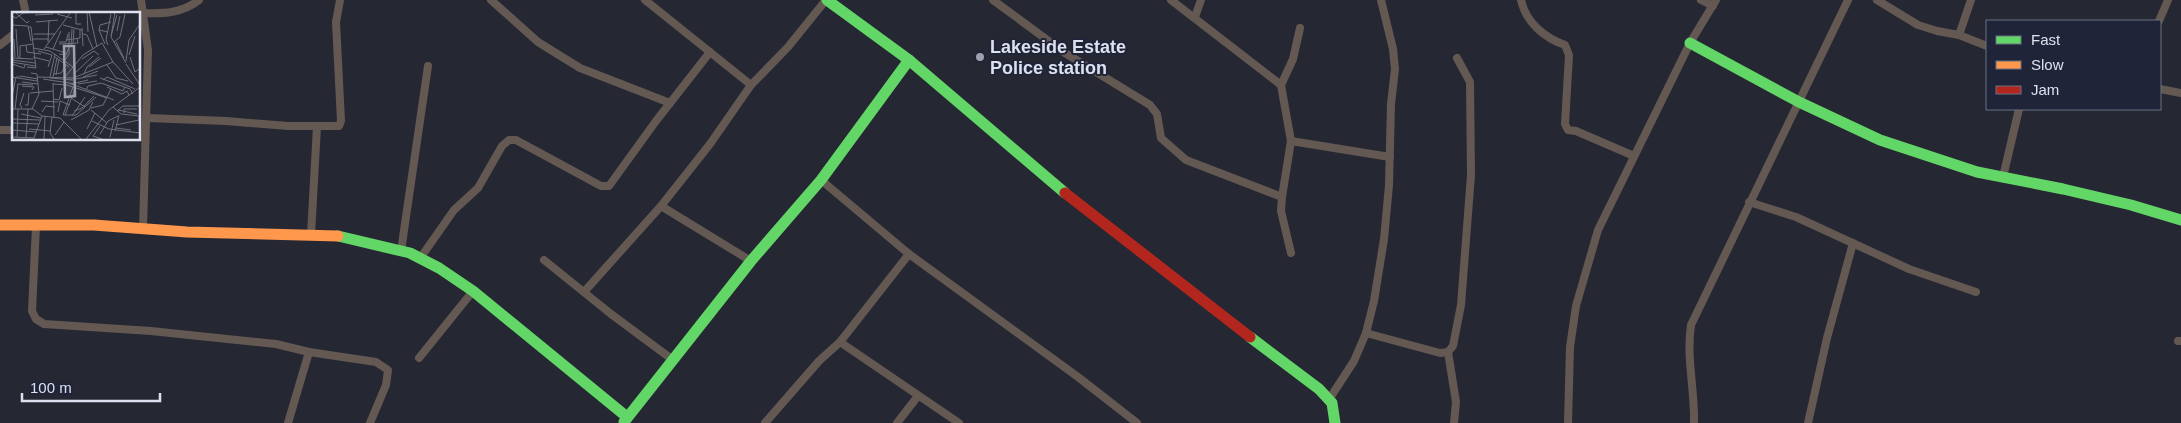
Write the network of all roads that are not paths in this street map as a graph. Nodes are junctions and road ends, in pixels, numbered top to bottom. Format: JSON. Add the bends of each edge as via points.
{"nodes":[{"id":1,"x":141,"y":0,"type":"edge"},
{"id":2,"x":199,"y":0,"type":"edge"},
{"id":3,"x":340,"y":0,"type":"edge"},
{"id":4,"x":491,"y":0,"type":"edge"},
{"id":5,"x":645,"y":0,"type":"edge"},
{"id":6,"x":826,"y":0,"type":"edge"},
{"id":7,"x":993,"y":0,"type":"edge"},
{"id":8,"x":1171,"y":0,"type":"edge"},
{"id":9,"x":1201,"y":0,"type":"edge"},
{"id":10,"x":1381,"y":0,"type":"edge"},
{"id":11,"x":1521,"y":0,"type":"edge"},
{"id":12,"x":1701,"y":0,"type":"edge"},
{"id":13,"x":1848,"y":0,"type":"edge"},
{"id":14,"x":1877,"y":0,"type":"edge"},
{"id":15,"x":1971,"y":0,"type":"edge"},
{"id":16,"x":2168,"y":0,"type":"edge"},
{"id":17,"x":1715,"y":3,"type":"edge"},
{"id":18,"x":143,"y":13,"type":"junction"},
{"id":19,"x":1195,"y":17,"type":"junction"},
{"id":20,"x":2159,"y":20,"type":"edge"},
{"id":21,"x":1300,"y":28,"type":"dead end"},
{"id":22,"x":12,"y":35,"type":"edge"},
{"id":23,"x":1959,"y":35,"type":"junction"},
{"id":24,"x":1690,"y":42,"type":"junction"},
{"id":25,"x":0,"y":44,"type":"edge"},
{"id":26,"x":1986,"y":46,"type":"edge"},
{"id":27,"x":710,"y":52,"type":"junction"},
{"id":28,"x":1458,"y":58,"type":"dead end"},
{"id":29,"x":909,"y":60,"type":"junction"},
{"id":30,"x":428,"y":66,"type":"dead end"},
{"id":31,"x":751,"y":85,"type":"junction"},
{"id":32,"x":1281,"y":85,"type":"junction"},
{"id":33,"x":2161,"y":89,"type":"edge"},
{"id":34,"x":2181,"y":93,"type":"edge"},
{"id":35,"x":1799,"y":102,"type":"junction"},
{"id":36,"x":670,"y":103,"type":"junction"},
{"id":37,"x":2018,"y":110,"type":"edge"},
{"id":38,"x":147,"y":118,"type":"junction"},
{"id":39,"x":317,"y":126,"type":"junction"},
{"id":40,"x":1291,"y":141,"type":"junction"},
{"id":41,"x":1634,"y":156,"type":"junction"},
{"id":42,"x":1390,"y":157,"type":"junction"},
{"id":43,"x":2003,"y":177,"type":"junction"},
{"id":44,"x":820,"y":180,"type":"junction"},
{"id":45,"x":1282,"y":197,"type":"junction"},
{"id":46,"x":1749,"y":202,"type":"junction"},
{"id":47,"x":661,"y":206,"type":"junction"},
{"id":48,"x":2181,"y":220,"type":"edge"},
{"id":49,"x":0,"y":226,"type":"edge"},
{"id":50,"x":36,"y":226,"type":"junction"},
{"id":51,"x":143,"y":229,"type":"junction"},
{"id":52,"x":311,"y":235,"type":"junction"},
{"id":53,"x":1853,"y":243,"type":"junction"},
{"id":54,"x":401,"y":251,"type":"junction"},
{"id":55,"x":1291,"y":253,"type":"dead end"},
{"id":56,"x":909,"y":254,"type":"junction"},
{"id":57,"x":421,"y":258,"type":"junction"},
{"id":58,"x":544,"y":260,"type":"dead end"},
{"id":59,"x":751,"y":261,"type":"junction"},
{"id":60,"x":473,"y":291,"type":"junction"},
{"id":61,"x":584,"y":292,"type":"junction"},
{"id":62,"x":1976,"y":292,"type":"dead end"},
{"id":63,"x":1366,"y":333,"type":"junction"},
{"id":64,"x":840,"y":342,"type":"junction"},
{"id":65,"x":309,"y":352,"type":"junction"},
{"id":66,"x":1448,"y":352,"type":"junction"},
{"id":67,"x":420,"y":358,"type":"dead end"},
{"id":68,"x":673,"y":360,"type":"junction"},
{"id":69,"x":918,"y":396,"type":"junction"},
{"id":70,"x":1330,"y":398,"type":"junction"},
{"id":71,"x":625,"y":420,"type":"edge"},
{"id":72,"x":288,"y":423,"type":"edge"},
{"id":73,"x":370,"y":423,"type":"edge"},
{"id":74,"x":765,"y":423,"type":"edge"},
{"id":75,"x":897,"y":423,"type":"edge"},
{"id":76,"x":959,"y":423,"type":"edge"},
{"id":77,"x":1137,"y":423,"type":"edge"},
{"id":78,"x":1335,"y":423,"type":"edge"},
{"id":79,"x":1454,"y":423,"type":"edge"},
{"id":80,"x":1568,"y":423,"type":"edge"},
{"id":81,"x":1694,"y":423,"type":"edge"},
{"id":82,"x":1808,"y":423,"type":"edge"}],
"edges":[{"from":1,"to":18,"type":"street"},
{"from":2,"to":18,"type":"street","via":[[175,12]]},
{"from":3,"to":39,"type":"street","via":[[336,22],[342,122],[339,126]]},
{"from":4,"to":36,"type":"street","via":[[538,42],[580,68]]},
{"from":5,"to":27,"type":"street"},
{"from":6,"to":29,"type":"street"},
{"from":6,"to":31,"type":"street","via":[[788,47]]},
{"from":7,"to":45,"type":"street","via":[[1084,66],[1150,105],[1157,114],[1161,138],[1186,160]]},
{"from":8,"to":19,"type":"street"},
{"from":9,"to":19,"type":"street"},
{"from":10,"to":42,"type":"street","via":[[1394,62]]},
{"from":11,"to":41,"type":"street","via":[[1536,27],[1548,39],[1565,45],[1569,55],[1565,124],[1568,130]]},
{"from":12,"to":17,"type":"street"},
{"from":13,"to":35,"type":"street"},
{"from":14,"to":23,"type":"street","via":[[1918,25]]},
{"from":15,"to":23,"type":"street"},
{"from":16,"to":20,"type":"street"},
{"from":17,"to":24,"type":"street"},
{"from":18,"to":38,"type":"street","via":[[148,50]]},
{"from":19,"to":32,"type":"street"},
{"from":21,"to":32,"type":"street","via":[[1293,58]]},
{"from":22,"to":25,"type":"street"},
{"from":23,"to":26,"type":"street"},
{"from":24,"to":35,"type":"street"},
{"from":24,"to":41,"type":"street"},
{"from":27,"to":31,"type":"street"},
{"from":27,"to":36,"type":"street"},
{"from":28,"to":66,"type":"street","via":[[1470,82],[1471,175],[1461,305],[1454,346]]},
{"from":29,"to":44,"type":"street"},
{"from":29,"to":70,"type":"street","via":[[1087,210]]},
{"from":30,"to":54,"type":"street"},
{"from":31,"to":47,"type":"street"},
{"from":32,"to":40,"type":"street"},
{"from":33,"to":34,"type":"street"},
{"from":35,"to":43,"type":"street","via":[[1880,140],[1977,172]]},
{"from":35,"to":46,"type":"street"},
{"from":36,"to":57,"type":"street","via":[[609,186],[601,186],[516,140],[505,142],[478,188],[454,210]]},
{"from":37,"to":43,"type":"street"},
{"from":38,"to":39,"type":"street"},
{"from":38,"to":51,"type":"street"},
{"from":39,"to":52,"type":"street"},
{"from":40,"to":42,"type":"street"},
{"from":40,"to":45,"type":"street"},
{"from":41,"to":80,"type":"street","via":[[1598,230],[1576,306],[1570,347]]},
{"from":42,"to":63,"type":"street","via":[[1384,239]]},
{"from":43,"to":48,"type":"street","via":[[2131,205]]},
{"from":44,"to":56,"type":"street"},
{"from":44,"to":59,"type":"street"},
{"from":45,"to":55,"type":"street","via":[[1281,211]]},
{"from":46,"to":53,"type":"street","via":[[1796,217]]},
{"from":46,"to":81,"type":"street","via":[[1691,325],[1688,344],[1695,402]]},
{"from":47,"to":59,"type":"street"},
{"from":47,"to":61,"type":"street"},
{"from":49,"to":50,"type":"street"},
{"from":50,"to":51,"type":"street","via":[[94,225]]},
{"from":50,"to":65,"type":"street","via":[[32,311],[44,324],[276,344]]},
{"from":51,"to":52,"type":"street"},
{"from":52,"to":54,"type":"street","via":[[337,236]]},
{"from":53,"to":62,"type":"street","via":[[1909,269]]},
{"from":53,"to":82,"type":"street","via":[[1826,338]]},
{"from":54,"to":57,"type":"street"},
{"from":56,"to":64,"type":"street"},
{"from":56,"to":77,"type":"street"},
{"from":57,"to":60,"type":"street"},
{"from":58,"to":61,"type":"street"},
{"from":59,"to":68,"type":"street"},
{"from":60,"to":67,"type":"street"},
{"from":60,"to":71,"type":"street","via":[[531,336]]},
{"from":61,"to":68,"type":"street"},
{"from":63,"to":66,"type":"street","via":[[1440,353]]},
{"from":63,"to":70,"type":"street","via":[[1354,361]]},
{"from":64,"to":69,"type":"street"},
{"from":64,"to":74,"type":"street","via":[[819,361]]},
{"from":65,"to":72,"type":"street"},
{"from":65,"to":73,"type":"street","via":[[376,362],[388,370],[386,385]]},
{"from":66,"to":79,"type":"street","via":[[1456,402]]},
{"from":68,"to":71,"type":"street"},
{"from":69,"to":75,"type":"street"},
{"from":69,"to":76,"type":"street"},
{"from":70,"to":78,"type":"street"}]}
